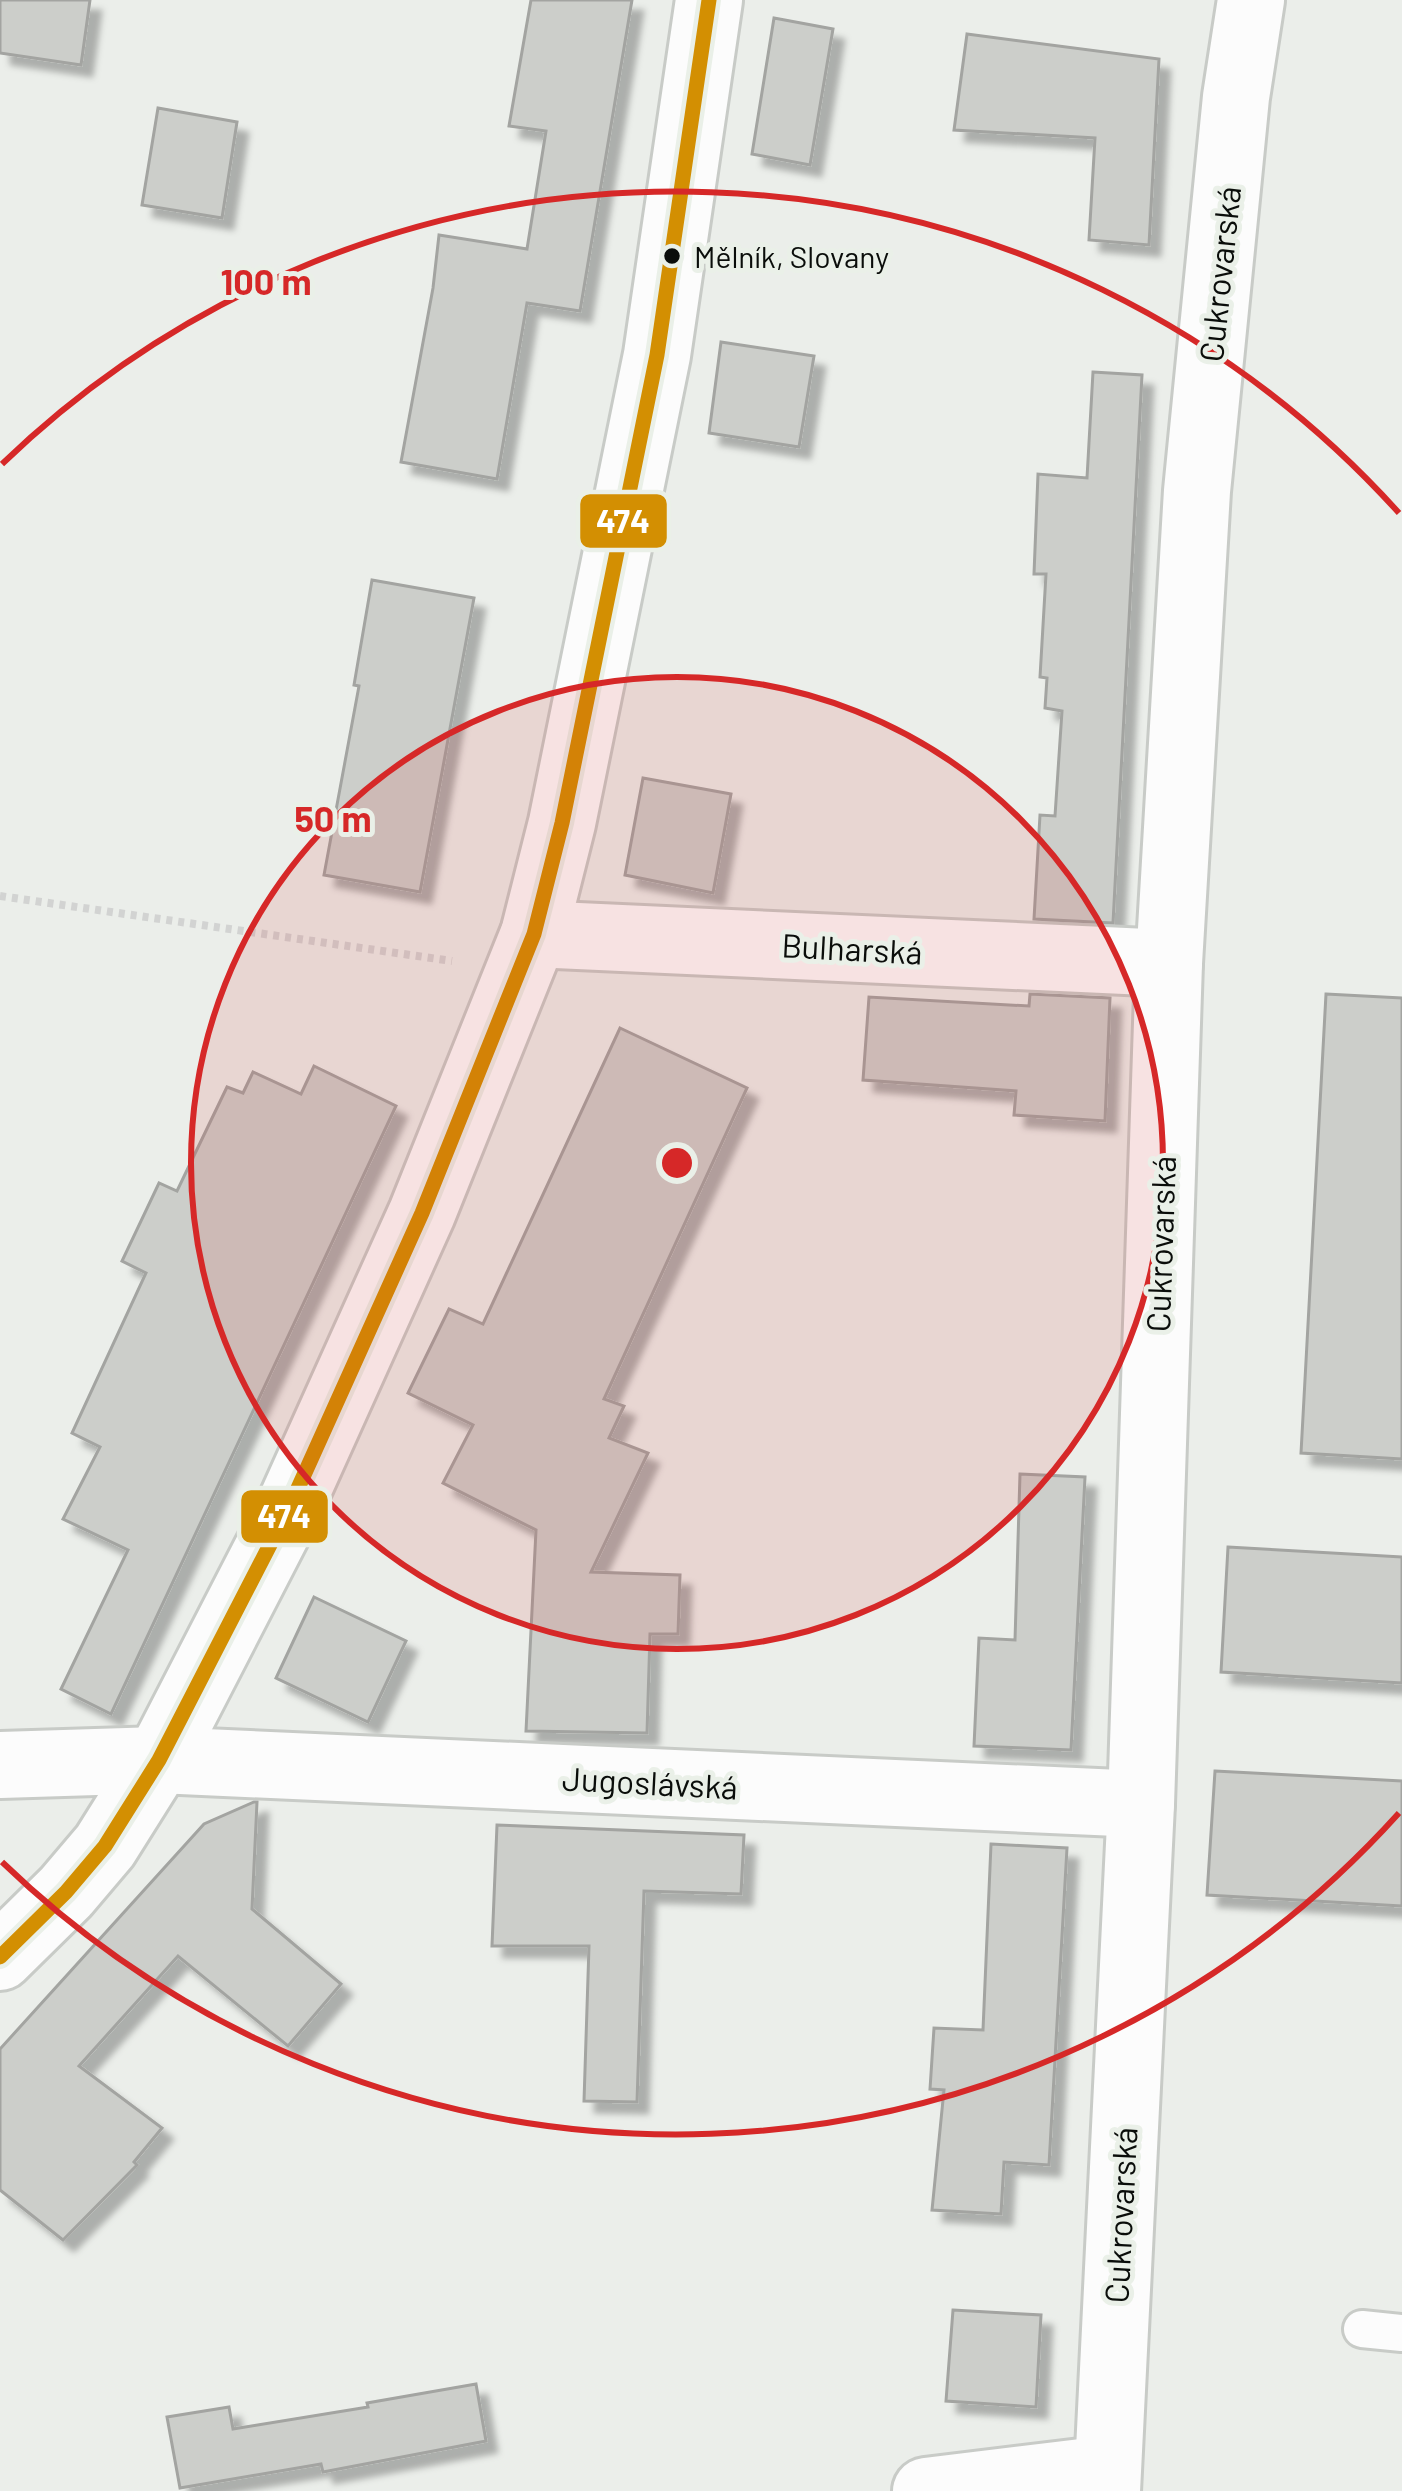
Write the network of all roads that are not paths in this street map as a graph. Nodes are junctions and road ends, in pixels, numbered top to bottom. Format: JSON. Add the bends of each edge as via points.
{"nodes":[{"id":1,"x":709,"y":0,"type":"edge"},
{"id":2,"x":1251,"y":0,"type":"edge"},
{"id":3,"x":526,"y":952,"type":"junction"},
{"id":4,"x":1169,"y":963,"type":"junction"},
{"id":5,"x":159,"y":1760,"type":"junction"},
{"id":6,"x":0,"y":1765,"type":"edge"},
{"id":7,"x":1141,"y":1804,"type":"junction"},
{"id":8,"x":0,"y":1957,"type":"edge"},
{"id":9,"x":1362,"y":2329,"type":"dead end"},
{"id":10,"x":1402,"y":2333,"type":"edge"},
{"id":11,"x":1107,"y":2480,"type":"edge"},
{"id":12,"x":926,"y":2491,"type":"edge"}],
"edges":[{"from":1,"to":3,"type":"street","via":[[658,355],[562,823]]},
{"from":2,"to":4,"type":"street","name":"Cukrovarská","via":[[1197,491]]},
{"from":3,"to":4,"type":"street","name":"Bulharská"},
{"from":3,"to":5,"type":"street","via":[[422,1213],[290,1506]]},
{"from":4,"to":7,"type":"street","name":"Cukrovarská"},
{"from":5,"to":6,"type":"street","name":"Jugoslávská"},
{"from":5,"to":7,"type":"street","name":"Jugoslávská"},
{"from":5,"to":8,"type":"street","via":[[105,1846]]},
{"from":7,"to":11,"type":"street","name":"Cukrovarská"},
{"from":9,"to":10,"type":"lane"},
{"from":11,"to":12,"type":"street"}]}
